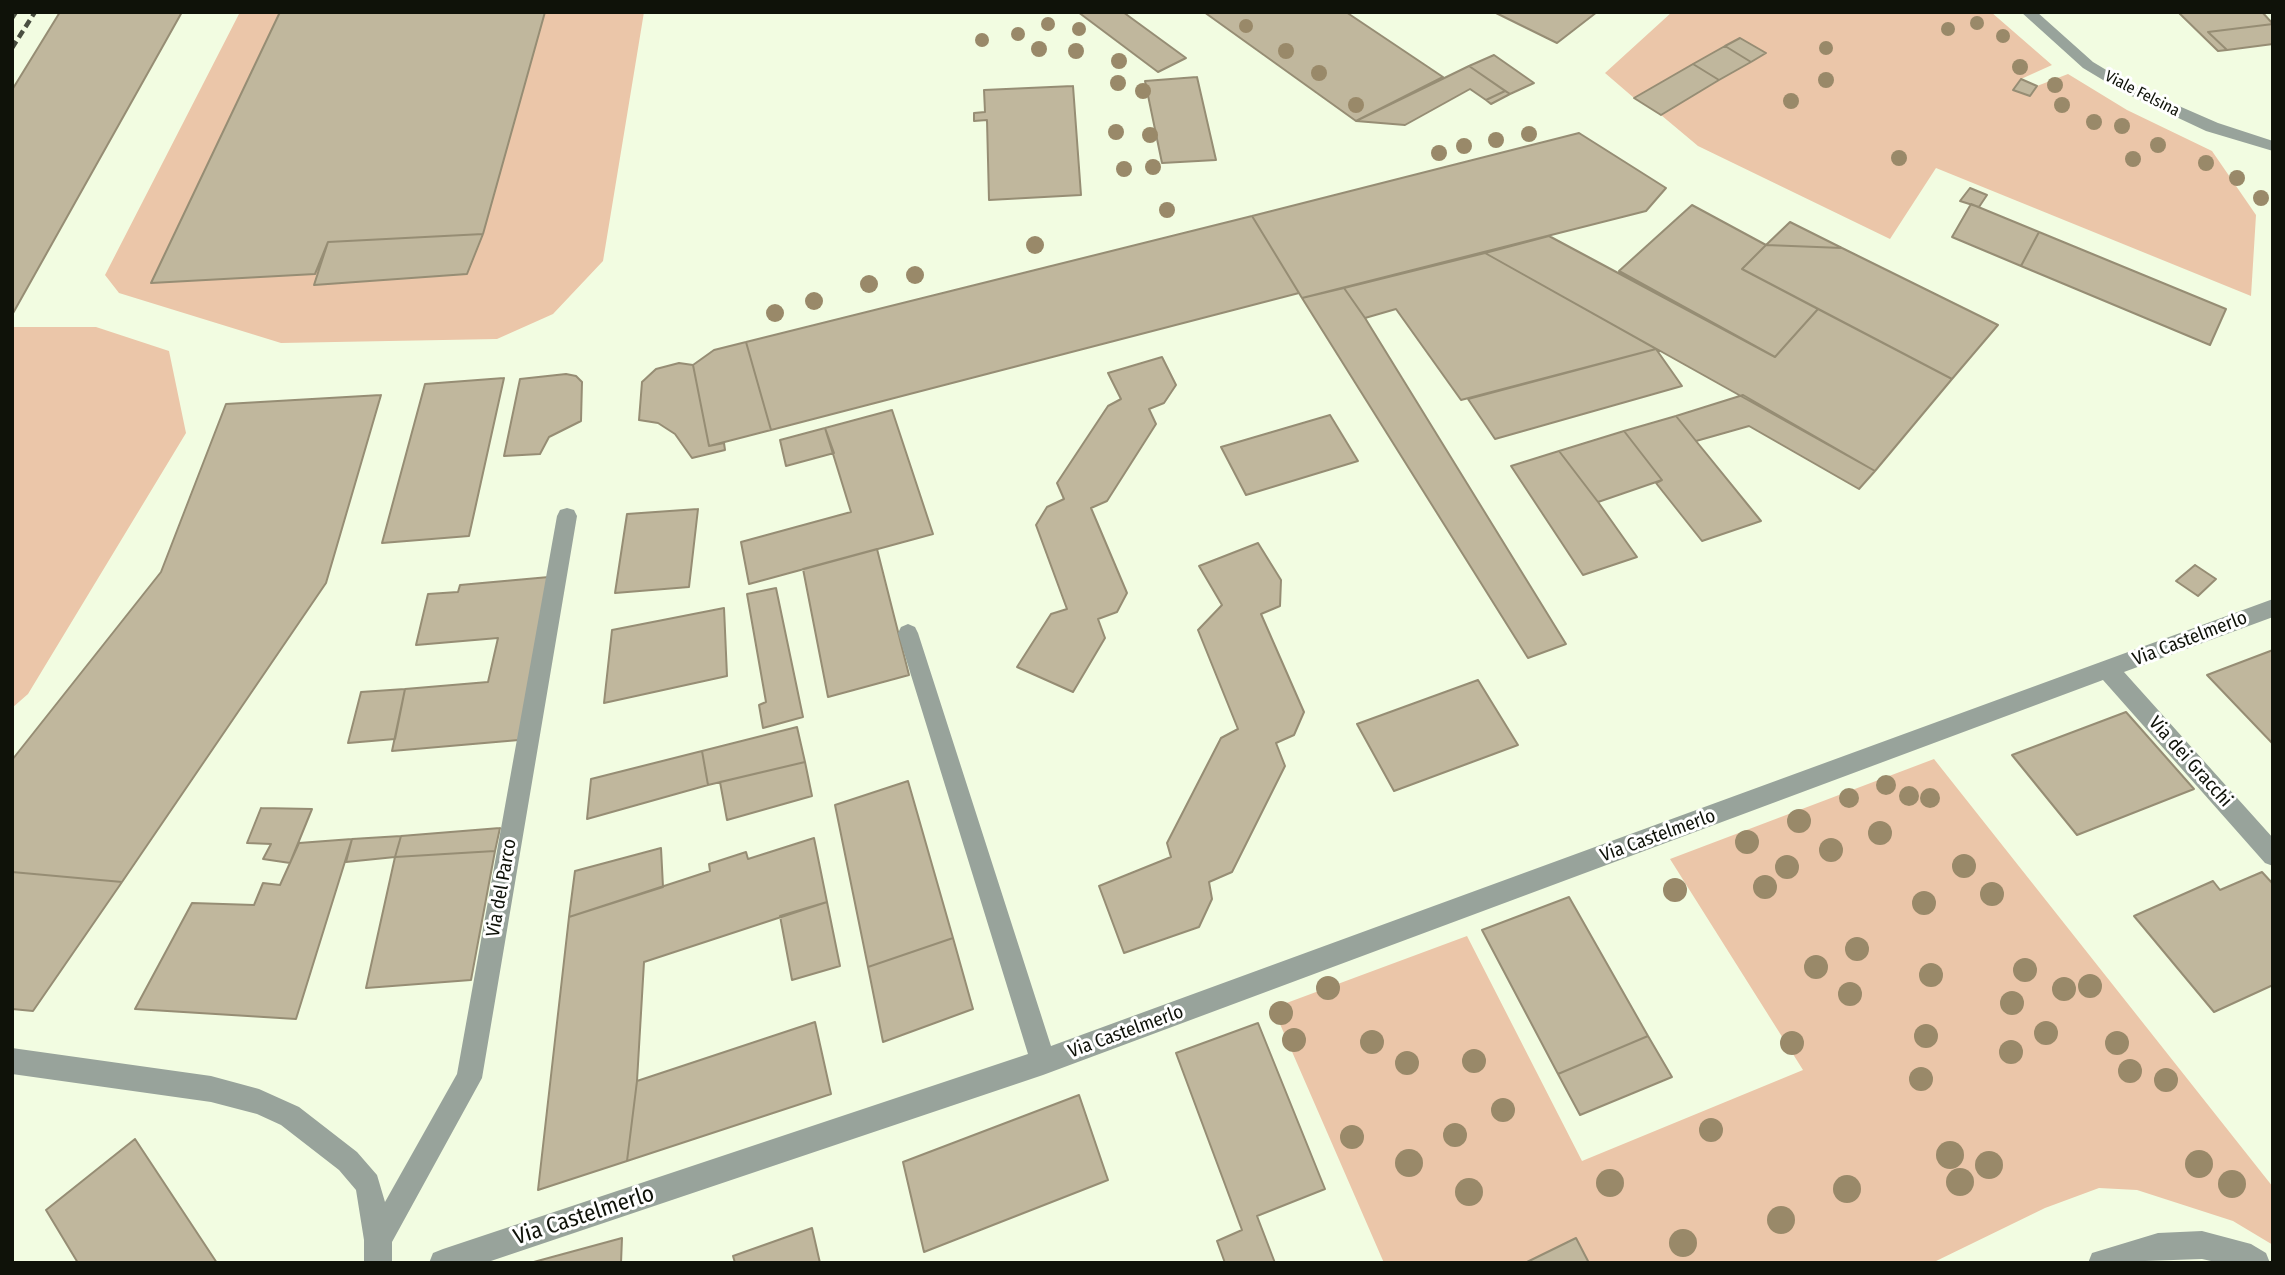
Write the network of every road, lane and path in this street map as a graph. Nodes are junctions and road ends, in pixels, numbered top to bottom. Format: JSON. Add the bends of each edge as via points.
{"nodes":[{"id":1,"x":2028,"y":12,"type":"edge"},
{"id":2,"x":2273,"y":145,"type":"edge"},
{"id":3,"x":567,"y":516,"type":"dead end"},
{"id":4,"x":2273,"y":608,"type":"edge"},
{"id":5,"x":908,"y":633,"type":"dead end"},
{"id":6,"x":2108,"y":670,"type":"junction"},
{"id":7,"x":2273,"y":855,"type":"edge"},
{"id":8,"x":12,"y":1061,"type":"edge"},
{"id":9,"x":1043,"y":1062,"type":"junction"},
{"id":10,"x":378,"y":1252,"type":"edge"},
{"id":11,"x":443,"y":1263,"type":"edge"},
{"id":12,"x":2102,"y":1263,"type":"edge"},
{"id":13,"x":2256,"y":1263,"type":"edge"}],
"edges":[{"from":1,"to":2,"type":"street","name":"Viale Felsina","via":[[2088,65],[2128,89],[2212,127]]},
{"from":3,"to":10,"type":"street","name":"Via del Parco","via":[[469,1079]]},
{"from":4,"to":6,"type":"street","name":"Via Castelmerlo"},
{"from":5,"to":9,"type":"street","name":"Via Castelmerlo"},
{"from":6,"to":7,"type":"street","name":"Via dei Gracchi"},
{"from":6,"to":9,"type":"street","name":"Via Castelmerlo"},
{"from":8,"to":10,"type":"street","name":"Via del Parco","via":[[211,1089],[290,1116],[348,1161],[368,1184]]},
{"from":9,"to":11,"type":"street","name":"Via Castelmerlo"},
{"from":12,"to":13,"type":"street","via":[[2158,1247],[2202,1245],[2241,1254]]}]}
